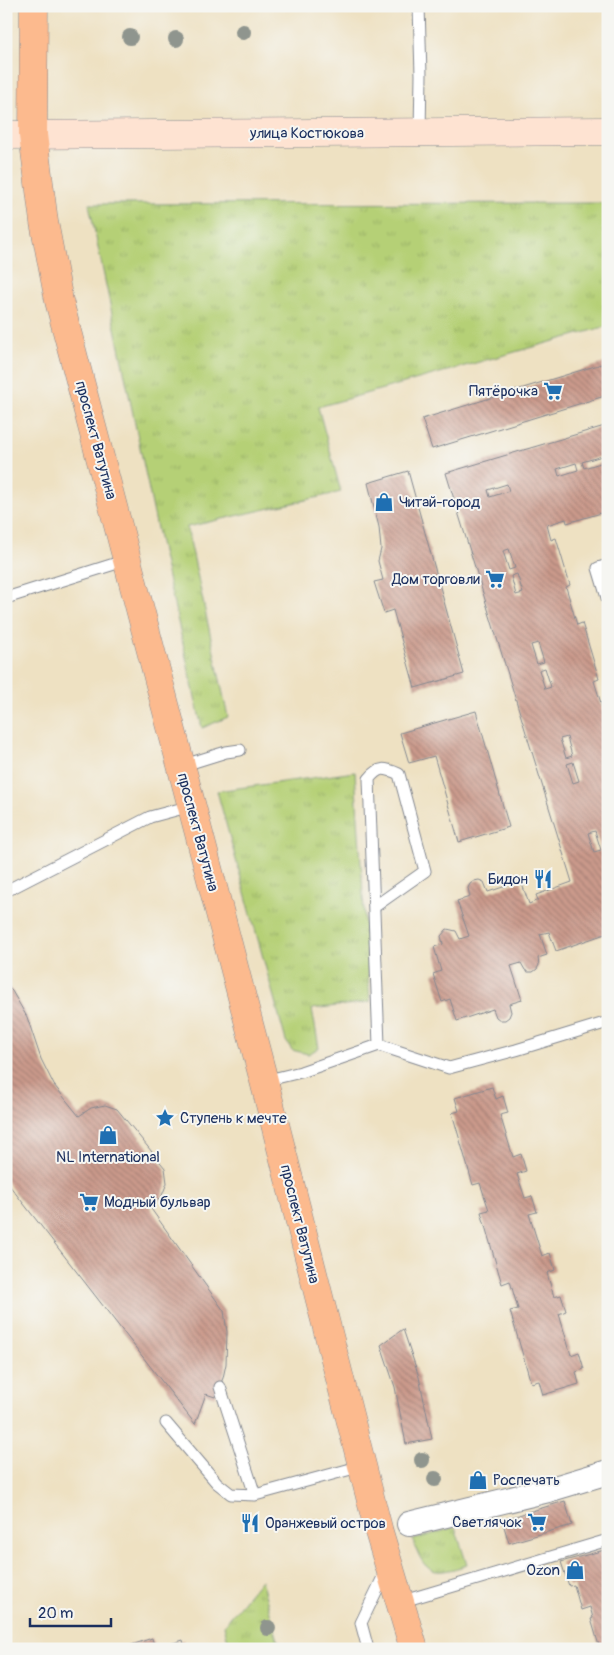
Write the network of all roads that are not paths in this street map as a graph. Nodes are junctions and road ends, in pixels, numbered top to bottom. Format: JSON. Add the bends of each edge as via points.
{"nodes":[{"id":1,"x":419,"y":6,"type":"edge"},
{"id":2,"x":38,"y":11,"type":"edge"},
{"id":3,"x":608,"y":131,"type":"edge"},
{"id":4,"x":420,"y":132,"type":"junction"},
{"id":5,"x":6,"y":135,"type":"edge"},
{"id":6,"x":33,"y":135,"type":"junction"},
{"id":7,"x":127,"y":560,"type":"junction"},
{"id":8,"x":608,"y":565,"type":"edge"},
{"id":9,"x":6,"y":598,"type":"edge"},
{"id":10,"x":608,"y":601,"type":"edge"},
{"id":11,"x":240,"y":750,"type":"dead end"},
{"id":12,"x":181,"y":766,"type":"junction"},
{"id":13,"x":191,"y":806,"type":"junction"},
{"id":14,"x":6,"y":891,"type":"edge"},
{"id":15,"x":374,"y":907,"type":"junction"},
{"id":16,"x":608,"y":1022,"type":"edge"},
{"id":17,"x":379,"y":1045,"type":"junction"},
{"id":18,"x":264,"y":1081,"type":"junction"},
{"id":19,"x":220,"y":1387,"type":"dead end"},
{"id":20,"x":166,"y":1423,"type":"dead end"},
{"id":21,"x":362,"y":1466,"type":"junction"},
{"id":22,"x":608,"y":1472,"type":"edge"},
{"id":23,"x":254,"y":1495,"type":"junction"},
{"id":24,"x":409,"y":1524,"type":"dead end"},
{"id":25,"x":608,"y":1540,"type":"edge"},
{"id":26,"x":389,"y":1565,"type":"junction"},
{"id":27,"x":400,"y":1602,"type":"junction"},
{"id":28,"x":368,"y":1649,"type":"edge"},
{"id":29,"x":414,"y":1649,"type":"edge"}],
"edges":[{"from":1,"to":4,"type":"lane"},
{"from":2,"to":6,"type":"main road","name":"проспект Ватутина"},
{"from":3,"to":4,"type":"main road","name":"улица Костюкова"},
{"from":4,"to":6,"type":"main road","name":"улица Костюкова"},
{"from":5,"to":6,"type":"main road","name":"улица Костюкова"},
{"from":6,"to":7,"type":"main road","name":"проспект Ватутина","via":[[44,222],[59,301]]},
{"from":7,"to":9,"type":"lane"},
{"from":7,"to":12,"type":"main road","name":"проспект Ватутина"},
{"from":8,"to":10,"type":"lane","via":[[598,568]]},
{"from":11,"to":12,"type":"lane"},
{"from":12,"to":13,"type":"main road","name":"проспект Ватутина"},
{"from":13,"to":14,"type":"lane","via":[[150,817]]},
{"from":13,"to":18,"type":"main road","name":"проспект Ватутина"},
{"from":15,"to":15,"type":"lane","via":[[369,778],[375,771],[386,768],[399,774],[425,871]]},
{"from":15,"to":17,"type":"lane"},
{"from":16,"to":17,"type":"lane","via":[[449,1068]]},
{"from":17,"to":18,"type":"lane"},
{"from":18,"to":21,"type":"main road","name":"проспект Ватутина"},
{"from":19,"to":23,"type":"lane"},
{"from":20,"to":23,"type":"lane","via":[[217,1483],[231,1494]]},
{"from":21,"to":23,"type":"lane"},
{"from":21,"to":26,"type":"main road","name":"проспект Ватутина"},
{"from":22,"to":24,"type":"street"},
{"from":25,"to":27,"type":"lane"},
{"from":26,"to":27,"type":"main road","name":"проспект Ватутина"},
{"from":26,"to":28,"type":"lane","via":[[361,1624]]},
{"from":27,"to":29,"type":"main road","name":"проспект Ватутина"}]}
